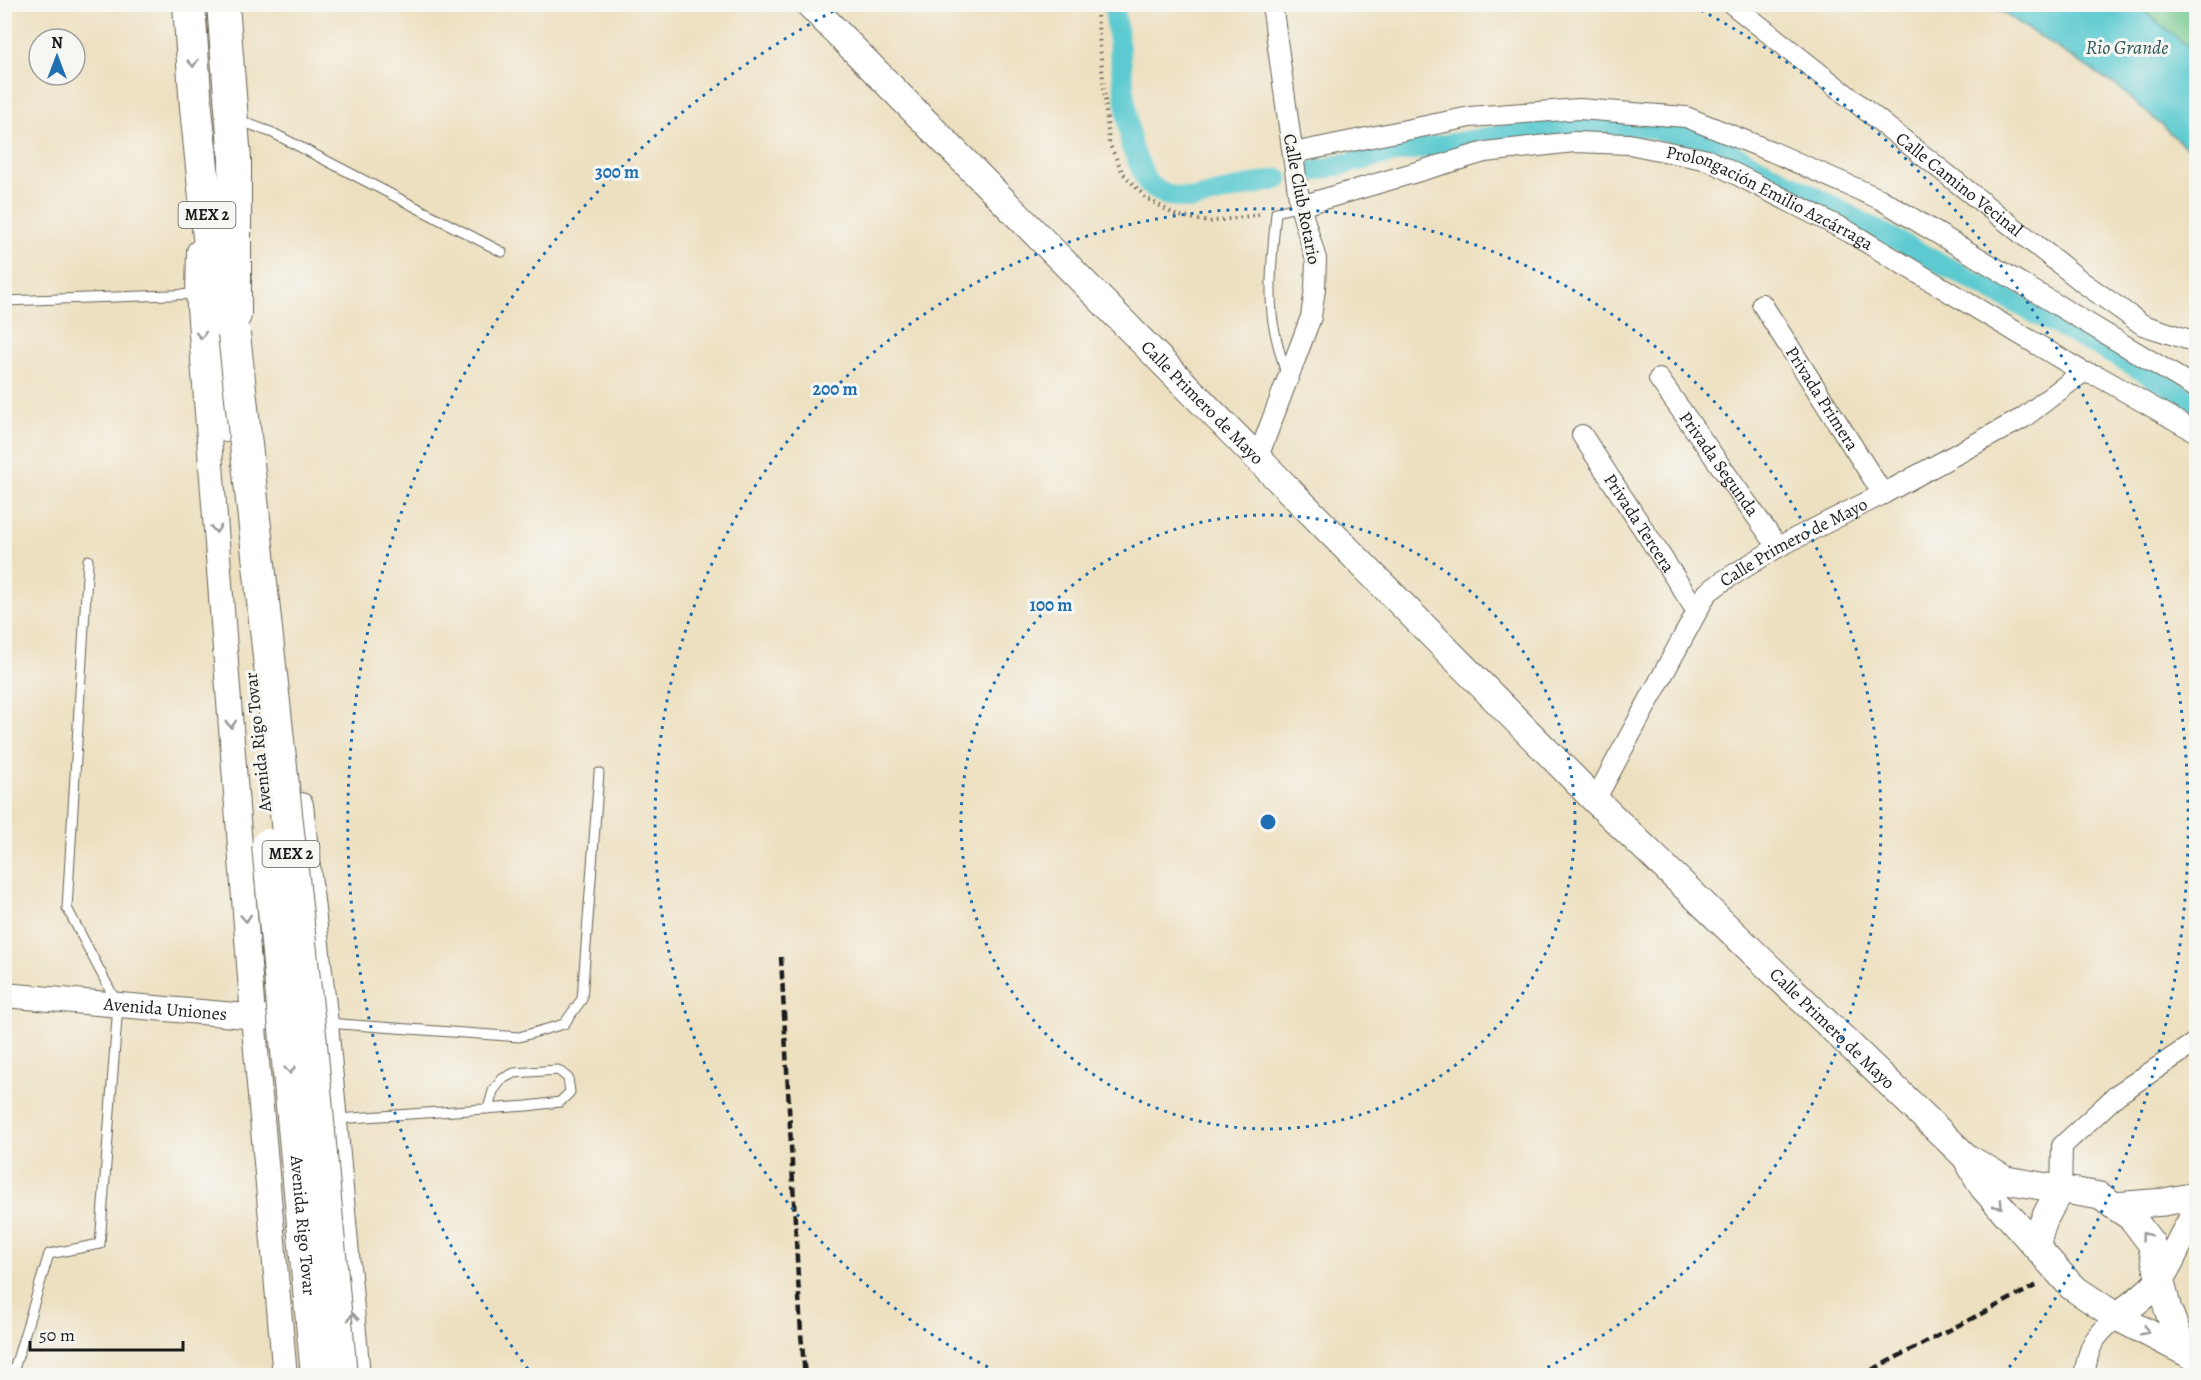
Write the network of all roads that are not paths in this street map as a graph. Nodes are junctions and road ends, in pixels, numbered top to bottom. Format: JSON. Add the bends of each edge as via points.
{"nodes":[{"id":1,"x":189,"y":4,"type":"edge"},
{"id":2,"x":223,"y":4,"type":"edge"},
{"id":3,"x":809,"y":4,"type":"edge"},
{"id":4,"x":1272,"y":4,"type":"edge"},
{"id":5,"x":1732,"y":4,"type":"edge"},
{"id":6,"x":196,"y":108,"type":"junction"},
{"id":7,"x":232,"y":118,"type":"junction"},
{"id":8,"x":1293,"y":153,"type":"junction"},
{"id":9,"x":235,"y":160,"type":"junction"},
{"id":10,"x":1300,"y":206,"type":"junction"},
{"id":11,"x":502,"y":252,"type":"dead end"},
{"id":12,"x":198,"y":294,"type":"junction"},
{"id":13,"x":4,"y":301,"type":"edge"},
{"id":14,"x":1762,"y":304,"type":"dead end"},
{"id":15,"x":2196,"y":342,"type":"edge"},
{"id":16,"x":2083,"y":372,"type":"junction"},
{"id":17,"x":1659,"y":379,"type":"dead end"},
{"id":18,"x":1287,"y":380,"type":"junction"},
{"id":19,"x":2196,"y":388,"type":"edge"},
{"id":20,"x":2196,"y":432,"type":"edge"},
{"id":21,"x":1582,"y":435,"type":"dead end"},
{"id":22,"x":1258,"y":457,"type":"junction"},
{"id":23,"x":1883,"y":494,"type":"junction"},
{"id":24,"x":1778,"y":547,"type":"junction"},
{"id":25,"x":88,"y":560,"type":"dead end"},
{"id":26,"x":1696,"y":610,"type":"junction"},
{"id":27,"x":599,"y":772,"type":"dead end"},
{"id":28,"x":1595,"y":800,"type":"junction"},
{"id":29,"x":318,"y":955,"type":"junction"},
{"id":30,"x":250,"y":970,"type":"junction"},
{"id":31,"x":4,"y":995,"type":"edge"},
{"id":32,"x":118,"y":1005,"type":"junction"},
{"id":33,"x":253,"y":1017,"type":"junction"},
{"id":34,"x":326,"y":1023,"type":"junction"},
{"id":35,"x":2196,"y":1042,"type":"edge"},
{"id":36,"x":488,"y":1109,"type":"junction"},
{"id":37,"x":335,"y":1119,"type":"junction"},
{"id":38,"x":1966,"y":1157,"type":"junction"},
{"id":39,"x":2061,"y":1191,"type":"junction"},
{"id":40,"x":2196,"y":1196,"type":"edge"},
{"id":41,"x":2114,"y":1206,"type":"junction"},
{"id":42,"x":2196,"y":1214,"type":"edge"},
{"id":43,"x":2037,"y":1245,"type":"junction"},
{"id":44,"x":2160,"y":1278,"type":"junction"},
{"id":45,"x":2117,"y":1317,"type":"junction"},
{"id":46,"x":2193,"y":1355,"type":"edge"},
{"id":47,"x":12,"y":1376,"type":"edge"},
{"id":48,"x":285,"y":1376,"type":"edge"},
{"id":49,"x":316,"y":1376,"type":"edge"},
{"id":50,"x":341,"y":1376,"type":"edge"},
{"id":51,"x":358,"y":1376,"type":"edge"},
{"id":52,"x":2084,"y":1376,"type":"edge"}],
"edges":[{"from":1,"to":6,"type":"highway","name":"Avenida Rigo Tovar","number":"MEX 2","one_way":true},
{"from":2,"to":7,"type":"highway","name":"Avenida Rigo Tovar","number":"MEX 2"},
{"from":3,"to":22,"type":"main road","name":"Calle Primero de Mayo"},
{"from":4,"to":8,"type":"street","name":"Calle Club Rotario"},
{"from":5,"to":15,"type":"street","name":"Calle Camino Vecinal","via":[[2085,284],[2143,325]]},
{"from":6,"to":12,"type":"street","name":"Avenida Rigo Tovar"},
{"from":6,"to":49,"type":"highway","name":"Avenida Rigo Tovar","number":"MEX 2","one_way":true,"bridge":true},
{"from":7,"to":9,"type":"highway","name":"Avenida Rigo Tovar","number":"MEX 2"},
{"from":7,"to":11,"type":"lane","via":[[273,133]]},
{"from":8,"to":10,"type":"street","name":"Calle Club Rotario"},
{"from":8,"to":19,"type":"street","via":[[1470,117],[1579,109],[1686,117],[1880,199]]},
{"from":9,"to":29,"type":"street","name":"Avenida Rigo Tovar","via":[[263,471]]},
{"from":9,"to":50,"type":"highway","name":"Avenida Rigo Tovar","number":"MEX 2","bridge":true,"via":[[234,334],[310,1032]]},
{"from":10,"to":16,"type":"street","name":"Prolongación Emilio Azcárraga","via":[[1485,152],[1575,142],[1629,144],[1708,160],[1851,233]]},
{"from":10,"to":18,"type":"street","name":"Calle Club Rotario","via":[[1316,259],[1316,290],[1311,317]]},
{"from":10,"to":18,"type":"lane","via":[[1275,212],[1272,316]]},
{"from":12,"to":13,"type":"lane"},
{"from":12,"to":30,"type":"street","name":"Avenida Rigo Tovar","one_way":true},
{"from":14,"to":23,"type":"street","name":"Privada Primera"},
{"from":16,"to":20,"type":"street","name":"Prolongación Emilio Azcárraga","via":[[2098,376]]},
{"from":16,"to":23,"type":"street","name":"Calle Primero de Mayo","via":[[2023,418]]},
{"from":17,"to":24,"type":"street","name":"Privada Segunda"},
{"from":18,"to":22,"type":"street","name":"Calle Club Rotario"},
{"from":21,"to":26,"type":"street","name":"Privada Tercera"},
{"from":22,"to":28,"type":"main road","name":"Calle Primero de Mayo"},
{"from":23,"to":24,"type":"street","name":"Calle Primero de Mayo"},
{"from":24,"to":26,"type":"street","name":"Calle Primero de Mayo","via":[[1707,593]]},
{"from":25,"to":32,"type":"lane","via":[[67,908]]},
{"from":26,"to":28,"type":"street","name":"Calle Primero de Mayo"},
{"from":27,"to":34,"type":"lane","via":[[582,999],[564,1024],[519,1038]]},
{"from":28,"to":38,"type":"main road","name":"Calle Primero de Mayo"},
{"from":29,"to":30,"type":"street","via":[[311,984],[292,995],[269,994],[260,988]]},
{"from":29,"to":34,"type":"street","name":"Avenida Rigo Tovar"},
{"from":30,"to":33,"type":"street","name":"Avenida Rigo Tovar"},
{"from":31,"to":32,"type":"street","name":"Avenida Uniones"},
{"from":32,"to":33,"type":"street","name":"Avenida Uniones"},
{"from":32,"to":47,"type":"lane","via":[[100,1244],[49,1254]]},
{"from":33,"to":34,"type":"street","name":"Avenida Uniones"},
{"from":33,"to":48,"type":"street","name":"Avenida Rigo Tovar"},
{"from":34,"to":37,"type":"street","name":"Avenida Rigo Tovar"},
{"from":35,"to":39,"type":"street","via":[[2118,1094],[2062,1146]]},
{"from":36,"to":36,"type":"lane","via":[[560,1102],[570,1092],[568,1078],[558,1070],[514,1073],[502,1079]]},
{"from":36,"to":37,"type":"lane"},
{"from":51,"to":37,"type":"street","name":"Avenida Rigo Tovar","one_way":true},
{"from":38,"to":39,"type":"main road","name":"Calle Primero de Mayo","via":[[2006,1180]]},
{"from":38,"to":43,"type":"main road","name":"Calle Primero de Mayo","one_way":true,"via":[[1983,1187]]},
{"from":39,"to":41,"type":"main road","name":"Calle Primero de Mayo","via":[[2100,1196]]},
{"from":39,"to":43,"type":"main road","via":[[2047,1210]]},
{"from":40,"to":41,"type":"main road"},
{"from":44,"to":41,"type":"main road","name":"Calle Primero de Mayo","one_way":true,"via":[[2151,1243],[2132,1218]]},
{"from":42,"to":44,"type":"main road"},
{"from":43,"to":45,"type":"main road","name":"Calle Primero de Mayo","via":[[2072,1287]]},
{"from":44,"to":45,"type":"main road","via":[[2148,1294]]},
{"from":44,"to":46,"type":"main road","name":"Calle Primero de Mayo","via":[[2168,1310]]},
{"from":45,"to":46,"type":"main road","name":"Calle Primero de Mayo","one_way":true},
{"from":45,"to":52,"type":"street","via":[[2090,1346]]}]}
